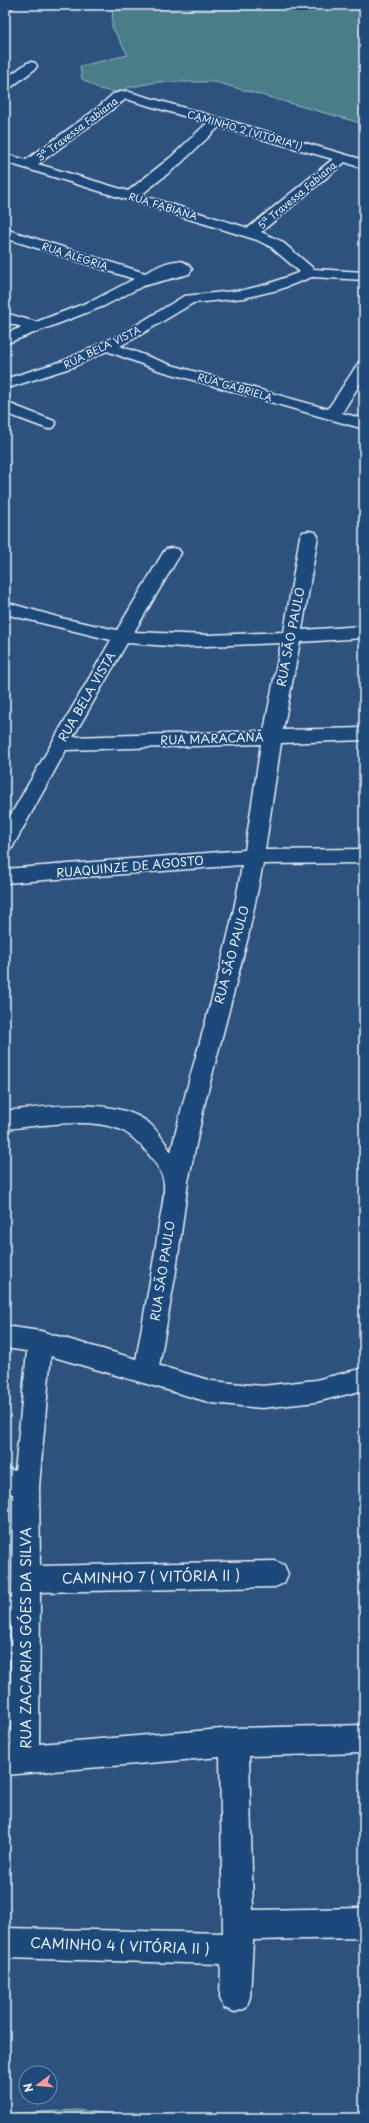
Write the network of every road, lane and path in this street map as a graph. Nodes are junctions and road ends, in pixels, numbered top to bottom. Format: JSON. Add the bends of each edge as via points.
{"nodes":[{"id":1,"x":10,"y":5,"type":"edge"},
{"id":2,"x":5,"y":8,"type":"edge"},
{"id":3,"x":31,"y":66,"type":"dead end"},
{"id":4,"x":5,"y":85,"type":"edge"},
{"id":5,"x":127,"y":95,"type":"joint"},
{"id":6,"x":216,"y":122,"type":"junction"},
{"id":7,"x":343,"y":157,"type":"junction"},
{"id":8,"x":5,"y":158,"type":"edge"},
{"id":9,"x":28,"y":165,"type":"junction"},
{"id":10,"x":364,"y":165,"type":"edge"},
{"id":11,"x":131,"y":196,"type":"junction"},
{"id":12,"x":5,"y":233,"type":"edge"},
{"id":13,"x":251,"y":233,"type":"junction"},
{"id":14,"x":185,"y":270,"type":"dead end"},
{"id":15,"x":310,"y":273,"type":"junction"},
{"id":16,"x":364,"y":276,"type":"edge"},
{"id":17,"x":143,"y":280,"type":"junction"},
{"id":18,"x":5,"y":317,"type":"edge"},
{"id":19,"x":34,"y":326,"type":"junction"},
{"id":20,"x":5,"y":339,"type":"edge"},
{"id":21,"x":107,"y":346,"type":"junction"},
{"id":22,"x":364,"y":365,"type":"edge"},
{"id":23,"x":5,"y":384,"type":"edge"},
{"id":24,"x":5,"y":407,"type":"edge"},
{"id":25,"x":332,"y":416,"type":"junction"},
{"id":26,"x":48,"y":424,"type":"dead end"},
{"id":27,"x":364,"y":424,"type":"edge"},
{"id":28,"x":309,"y":536,"type":"dead end"},
{"id":29,"x":172,"y":553,"type":"dead end"},
{"id":30,"x":5,"y":608,"type":"edge"},
{"id":31,"x":364,"y":632,"type":"edge"},
{"id":32,"x":292,"y":636,"type":"junction"},
{"id":33,"x":122,"y":637,"type":"junction"},
{"id":34,"x":364,"y":734,"type":"edge"},
{"id":35,"x":272,"y":737,"type":"junction"},
{"id":36,"x":60,"y":744,"type":"junction"},
{"id":37,"x":5,"y":843,"type":"edge"},
{"id":38,"x":364,"y":856,"type":"edge"},
{"id":39,"x":254,"y":857,"type":"junction"},
{"id":40,"x":5,"y":876,"type":"edge"},
{"id":41,"x":5,"y":1120,"type":"edge"},
{"id":42,"x":176,"y":1182,"type":"junction"},
{"id":43,"x":5,"y":1337,"type":"edge"},
{"id":44,"x":40,"y":1342,"type":"junction"},
{"id":45,"x":146,"y":1372,"type":"junction"},
{"id":46,"x":364,"y":1379,"type":"edge"},
{"id":47,"x":16,"y":1483,"type":"edge"},
{"id":48,"x":276,"y":1574,"type":"dead end"},
{"id":49,"x":28,"y":1579,"type":"junction"},
{"id":50,"x":15,"y":1611,"type":"edge"},
{"id":51,"x":364,"y":1739,"type":"edge"},
{"id":52,"x":234,"y":1742,"type":"junction"},
{"id":53,"x":15,"y":1760,"type":"edge"},
{"id":54,"x":364,"y":1923,"type":"edge"},
{"id":55,"x":237,"y":1937,"type":"junction"},
{"id":56,"x":5,"y":1943,"type":"edge"},
{"id":57,"x":234,"y":1997,"type":"dead end"}],
"edges":[{"from":1,"to":2,"type":"street"},
{"from":3,"to":4,"type":"street"},
{"from":5,"to":6,"type":"street","name":"CAMINHO 2 (VITÓRIA I)"},
{"from":5,"to":9,"type":"street","name":"3ª Travessa Fabiana","via":[[118,97],[100,114]]},
{"from":6,"to":7,"type":"street","name":"CAMINHO 2 (VITÓRIA I)"},
{"from":6,"to":11,"type":"street","via":[[176,160]]},
{"from":7,"to":10,"type":"street","name":"CAMINHO 2 (VITÓRIA I)"},
{"from":7,"to":13,"type":"street","name":"5ª Travessa Fabiana"},
{"from":8,"to":9,"type":"street","name":"RUA FABIANA"},
{"from":9,"to":11,"type":"street","name":"RUA FABIANA"},
{"from":11,"to":13,"type":"street","name":"RUA FABIANA"},
{"from":12,"to":17,"type":"street","name":"RUA ALEGRIA"},
{"from":13,"to":15,"type":"street","name":"RUA FABIANA","via":[[276,244]]},
{"from":14,"to":17,"type":"street","via":[[182,266],[172,266]]},
{"from":15,"to":16,"type":"street"},
{"from":15,"to":21,"type":"street","name":"RUA BELA VISTA","via":[[273,287],[244,294],[189,298],[130,335]]},
{"from":17,"to":19,"type":"street","via":[[99,303]]},
{"from":18,"to":19,"type":"street"},
{"from":19,"to":20,"type":"street"},
{"from":21,"to":23,"type":"street","name":"RUA BELA VISTA","via":[[68,364]]},
{"from":21,"to":25,"type":"street","name":"RUA GABRIELA","via":[[163,366]]},
{"from":22,"to":25,"type":"street"},
{"from":24,"to":26,"type":"street"},
{"from":25,"to":27,"type":"street","name":"RUA GABRIELA"},
{"from":28,"to":32,"type":"street","name":"RUA SÃO PAULO"},
{"from":29,"to":33,"type":"street","name":"RUA BELA VISTA"},
{"from":30,"to":33,"type":"street"},
{"from":31,"to":32,"type":"street"},
{"from":32,"to":33,"type":"street","via":[[157,640]]},
{"from":32,"to":35,"type":"street","name":"RUA SÃO PAULO"},
{"from":33,"to":36,"type":"street","name":"RUA BELA VISTA"},
{"from":34,"to":35,"type":"street","name":"RUA MARACANÃ"},
{"from":35,"to":36,"type":"street","name":"RUA MARACANÃ"},
{"from":35,"to":39,"type":"street","name":"RUA SÃO PAULO"},
{"from":36,"to":37,"type":"street","name":"RUA BELA VISTA"},
{"from":38,"to":39,"type":"street","name":"RUAQUINZE DE AGOSTO"},
{"from":39,"to":40,"type":"street","name":"RUAQUINZE DE AGOSTO"},
{"from":39,"to":42,"type":"street","name":"RUA SÃO PAULO","via":[[238,937]]},
{"from":41,"to":42,"type":"street","via":[[98,1114],[127,1121],[141,1130],[152,1142]]},
{"from":42,"to":45,"type":"street","name":"RUA SÃO PAULO","via":[[164,1271]]},
{"from":43,"to":44,"type":"street"},
{"from":44,"to":45,"type":"street"},
{"from":44,"to":47,"type":"street","name":"RUA ZACARIAS GÓES DA SILVA"},
{"from":45,"to":46,"type":"street","via":[[212,1392],[262,1397],[316,1391]]},
{"from":47,"to":49,"type":"street","name":"RUA ZACARIAS GÓES DA SILVA"},
{"from":48,"to":49,"type":"street","name":"CAMINHO 7 ( VITÓRIA II )"},
{"from":49,"to":50,"type":"street","name":"RUA ZACARIAS GÓES DA SILVA"},
{"from":50,"to":53,"type":"street","name":"RUA ZACARIAS GÓES DA SILVA"},
{"from":51,"to":52,"type":"street","name":"RUA ZACARIAS GÓES DA SILVA"},
{"from":52,"to":53,"type":"street","name":"RUA ZACARIAS GÓES DA SILVA"},
{"from":52,"to":55,"type":"street"},
{"from":54,"to":55,"type":"street","name":"CAMINHO 4 ( VITÓRIA II )"},
{"from":55,"to":56,"type":"street","name":"CAMINHO 4 ( VITÓRIA II )"},
{"from":55,"to":57,"type":"street"}]}
